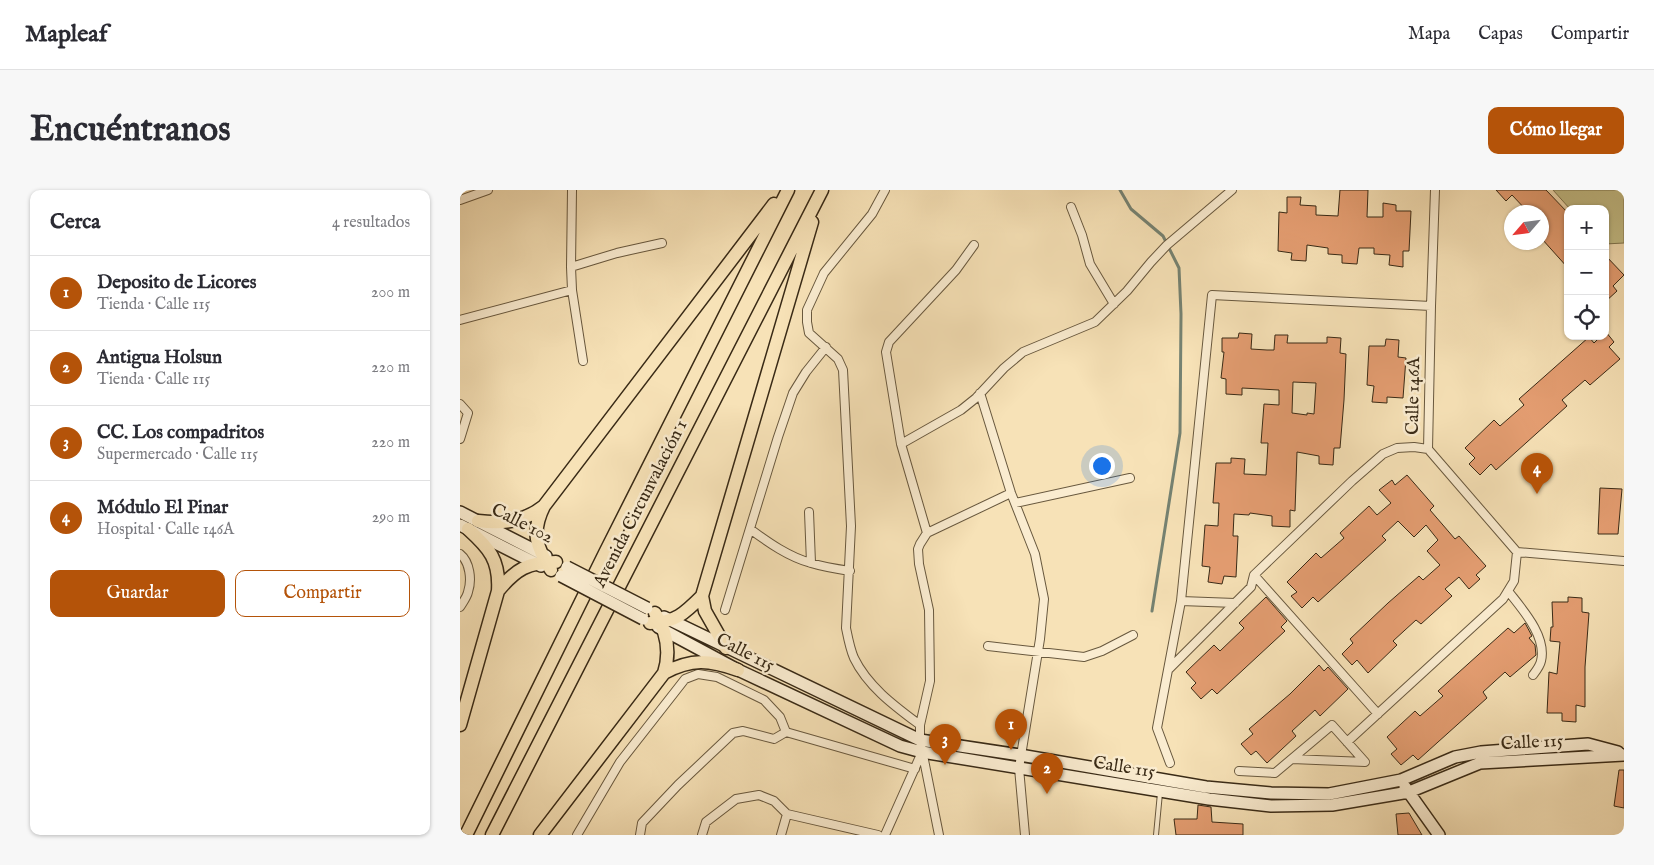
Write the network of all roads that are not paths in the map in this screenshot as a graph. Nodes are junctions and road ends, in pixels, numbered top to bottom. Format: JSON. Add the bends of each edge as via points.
{"nodes":[{"id":1,"x":488,"y":190,"type":"edge"},
{"id":2,"x":572,"y":190,"type":"edge"},
{"id":3,"x":786,"y":190,"type":"edge"},
{"id":4,"x":885,"y":190,"type":"edge"},
{"id":5,"x":1232,"y":190,"type":"edge"},
{"id":6,"x":1435,"y":190,"type":"edge"},
{"id":7,"x":821,"y":191,"type":"edge"},
{"id":8,"x":460,"y":200,"type":"edge"},
{"id":9,"x":1070,"y":207,"type":"dead end"},
{"id":10,"x":662,"y":243,"type":"dead end"},
{"id":11,"x":974,"y":245,"type":"dead end"},
{"id":12,"x":571,"y":267,"type":"junction"},
{"id":13,"x":572,"y":290,"type":"junction"},
{"id":14,"x":1114,"y":304,"type":"junction"},
{"id":15,"x":1431,"y":306,"type":"junction"},
{"id":16,"x":460,"y":320,"type":"edge"},
{"id":17,"x":826,"y":347,"type":"junction"},
{"id":18,"x":582,"y":361,"type":"dead end"},
{"id":19,"x":980,"y":393,"type":"junction"},
{"id":20,"x":460,"y":404,"type":"edge"},
{"id":21,"x":460,"y":439,"type":"edge"},
{"id":22,"x":901,"y":444,"type":"junction"},
{"id":23,"x":1428,"y":449,"type":"junction"},
{"id":24,"x":1130,"y":478,"type":"dead end"},
{"id":25,"x":1011,"y":493,"type":"junction"},
{"id":26,"x":1015,"y":503,"type":"junction"},
{"id":27,"x":544,"y":506,"type":"junction"},
{"id":28,"x":460,"y":512,"type":"edge"},
{"id":29,"x":809,"y":512,"type":"dead end"},
{"id":30,"x":468,"y":525,"type":"edge"},
{"id":31,"x":750,"y":529,"type":"junction"},
{"id":32,"x":927,"y":533,"type":"junction"},
{"id":33,"x":1517,"y":552,"type":"junction"},
{"id":34,"x":460,"y":554,"type":"edge"},
{"id":35,"x":1624,"y":561,"type":"edge"},
{"id":36,"x":811,"y":563,"type":"junction"},
{"id":37,"x":551,"y":565,"type":"junction"},
{"id":38,"x":850,"y":571,"type":"junction"},
{"id":39,"x":1254,"y":575,"type":"junction"},
{"id":40,"x":498,"y":591,"type":"junction"},
{"id":41,"x":1508,"y":591,"type":"junction"},
{"id":42,"x":702,"y":596,"type":"junction"},
{"id":43,"x":1182,"y":601,"type":"junction"},
{"id":44,"x":1234,"y":603,"type":"junction"},
{"id":45,"x":460,"y":607,"type":"edge"},
{"id":46,"x":725,"y":610,"type":"dead end"},
{"id":47,"x":656,"y":620,"type":"junction"},
{"id":48,"x":1133,"y":635,"type":"dead end"},
{"id":49,"x":988,"y":646,"type":"dead end"},
{"id":50,"x":726,"y":648,"type":"junction"},
{"id":51,"x":1038,"y":652,"type":"junction"},
{"id":52,"x":738,"y":670,"type":"junction"},
{"id":53,"x":1168,"y":670,"type":"junction"},
{"id":54,"x":664,"y":673,"type":"junction"},
{"id":55,"x":1533,"y":675,"type":"dead end"},
{"id":56,"x":1378,"y":714,"type":"junction"},
{"id":57,"x":460,"y":724,"type":"edge"},
{"id":58,"x":920,"y":725,"type":"junction"},
{"id":59,"x":786,"y":732,"type":"junction"},
{"id":60,"x":920,"y":740,"type":"junction"},
{"id":61,"x":1347,"y":742,"type":"junction"},
{"id":62,"x":922,"y":752,"type":"junction"},
{"id":63,"x":1020,"y":755,"type":"junction"},
{"id":64,"x":1624,"y":755,"type":"edge"},
{"id":65,"x":1292,"y":759,"type":"junction"},
{"id":66,"x":1170,"y":763,"type":"dead end"},
{"id":67,"x":1019,"y":768,"type":"junction"},
{"id":68,"x":915,"y":769,"type":"junction"},
{"id":69,"x":1239,"y":771,"type":"dead end"},
{"id":70,"x":1401,"y":780,"type":"junction"},
{"id":71,"x":1160,"y":791,"type":"junction"},
{"id":72,"x":1409,"y":792,"type":"junction"},
{"id":73,"x":787,"y":814,"type":"junction"},
{"id":74,"x":466,"y":835,"type":"edge"},
{"id":75,"x":492,"y":835,"type":"edge"},
{"id":76,"x":540,"y":835,"type":"edge"},
{"id":77,"x":577,"y":835,"type":"edge"},
{"id":78,"x":640,"y":835,"type":"edge"},
{"id":79,"x":702,"y":835,"type":"edge"},
{"id":80,"x":781,"y":835,"type":"edge"},
{"id":81,"x":878,"y":835,"type":"edge"},
{"id":82,"x":885,"y":835,"type":"edge"},
{"id":83,"x":940,"y":835,"type":"edge"},
{"id":84,"x":1025,"y":835,"type":"edge"},
{"id":85,"x":1156,"y":835,"type":"edge"},
{"id":86,"x":1438,"y":835,"type":"edge"}],
"edges":[{"from":1,"to":8,"type":"street"},
{"from":2,"to":12,"type":"street"},
{"from":3,"to":27,"type":"main road"},
{"from":3,"to":74,"type":"main road","name":"Avenida Circunvalación 1"},
{"from":4,"to":17,"type":"street","via":[[872,214],[824,272],[807,310],[809,333]]},
{"from":5,"to":14,"type":"street","via":[[1167,245]]},
{"from":6,"to":15,"type":"street","name":"Calle 146A"},
{"from":7,"to":42,"type":"main road"},
{"from":7,"to":75,"type":"main road","name":"Avenida Circunvalación 1"},
{"from":9,"to":14,"type":"street","via":[[1090,264]]},
{"from":10,"to":12,"type":"street","via":[[617,252]]},
{"from":11,"to":22,"type":"street","via":[[956,270],[889,342],[886,352]]},
{"from":12,"to":13,"type":"street"},
{"from":13,"to":16,"type":"street"},
{"from":13,"to":18,"type":"street"},
{"from":14,"to":19,"type":"street","via":[[1095,322],[1023,352]]},
{"from":15,"to":23,"type":"street","name":"Calle 146A"},
{"from":15,"to":43,"type":"street","via":[[1212,295]]},
{"from":17,"to":31,"type":"street","via":[[793,393]]},
{"from":17,"to":38,"type":"street","via":[[838,359],[843,370],[851,526]]},
{"from":19,"to":22,"type":"street","via":[[962,410]]},
{"from":19,"to":25,"type":"street"},
{"from":20,"to":21,"type":"street","via":[[468,413]]},
{"from":22,"to":32,"type":"street"},
{"from":23,"to":33,"type":"street","name":"Calle 146A"},
{"from":23,"to":39,"type":"street","via":[[1414,446],[1396,448],[1383,454]]},
{"from":24,"to":26,"type":"street"},
{"from":25,"to":26,"type":"street"},
{"from":25,"to":32,"type":"street"},
{"from":26,"to":51,"type":"street","via":[[1035,554],[1044,599]]},
{"from":27,"to":30,"type":"main road","via":[[527,518]]},
{"from":27,"to":37,"type":"main road","via":[[537,525],[537,544]]},
{"from":28,"to":30,"type":"main road","name":"Calle 102"},
{"from":29,"to":36,"type":"street"},
{"from":30,"to":37,"type":"main road","name":"Calle 102"},
{"from":30,"to":40,"type":"main road","via":[[491,553],[498,572]]},
{"from":31,"to":36,"type":"street","via":[[775,547]]},
{"from":31,"to":46,"type":"street"},
{"from":32,"to":58,"type":"street","via":[[918,549],[929,610],[930,681]]},
{"from":33,"to":35,"type":"street"},
{"from":33,"to":41,"type":"street","via":[[1514,581]]},
{"from":34,"to":45,"type":"street","via":[[470,573],[468,593]]},
{"from":36,"to":38,"type":"street"},
{"from":37,"to":40,"type":"main road","via":[[519,570]]},
{"from":37,"to":47,"type":"main road","name":"Calle 102","bridge":true},
{"from":38,"to":58,"type":"street","via":[[846,628],[854,659],[891,703]]},
{"from":39,"to":44,"type":"street","via":[[1251,587]]},
{"from":39,"to":56,"type":"street"},
{"from":40,"to":57,"type":"main road"},
{"from":41,"to":55,"type":"street","via":[[1532,621],[1542,650],[1541,663]]},
{"from":41,"to":56,"type":"street"},
{"from":42,"to":47,"type":"main road","via":[[688,610]]},
{"from":42,"to":50,"type":"main road","via":[[705,611]]},
{"from":43,"to":44,"type":"street"},
{"from":43,"to":53,"type":"street"},
{"from":44,"to":53,"type":"street"},
{"from":47,"to":50,"type":"main road","name":"Calle 115"},
{"from":47,"to":52,"type":"main road","name":"Calle 115"},
{"from":47,"to":54,"type":"main road","via":[[667,639],[668,660]]},
{"from":48,"to":51,"type":"street","via":[[1102,652],[1084,656]]},
{"from":49,"to":51,"type":"street"},
{"from":50,"to":60,"type":"main road","name":"Calle 115"},
{"from":51,"to":63,"type":"street"},
{"from":52,"to":54,"type":"main road","via":[[702,661]]},
{"from":52,"to":62,"type":"main road","name":"Calle 115","via":[[900,746]]},
{"from":53,"to":66,"type":"street","via":[[1157,728]]},
{"from":54,"to":76,"type":"main road"},
{"from":56,"to":61,"type":"street"},
{"from":58,"to":60,"type":"street"},
{"from":59,"to":68,"type":"street"},
{"from":59,"to":77,"type":"street","via":[[780,717],[764,700],[717,678],[698,674],[685,679],[620,762]]},
{"from":59,"to":78,"type":"street","via":[[774,739],[743,730],[733,734],[642,823]]},
{"from":60,"to":62,"type":"street"},
{"from":60,"to":63,"type":"main road","name":"Calle 115"},
{"from":61,"to":65,"type":"street","via":[[1332,725]]},
{"from":61,"to":65,"type":"street","via":[[1365,762]]},
{"from":62,"to":67,"type":"main road","name":"Calle 115"},
{"from":62,"to":68,"type":"street"},
{"from":62,"to":83,"type":"street"},
{"from":63,"to":67,"type":"street"},
{"from":63,"to":70,"type":"main road","name":"Calle 115","via":[[1206,787],[1271,793],[1329,794]]},
{"from":64,"to":70,"type":"main road","name":"Calle 115","via":[[1588,744],[1481,752],[1455,757]]},
{"from":64,"to":72,"type":"main road","name":"Calle 115","via":[[1480,763]]},
{"from":65,"to":69,"type":"street","via":[[1275,773]]},
{"from":67,"to":71,"type":"main road","name":"Calle 115"},
{"from":67,"to":84,"type":"street"},
{"from":68,"to":82,"type":"street"},
{"from":70,"to":72,"type":"main road"},
{"from":71,"to":72,"type":"main road","name":"Calle 115","via":[[1271,806],[1332,805]]},
{"from":71,"to":85,"type":"lane"},
{"from":72,"to":86,"type":"main road"},
{"from":73,"to":79,"type":"street","via":[[774,801],[759,795],[736,799],[706,822]]},
{"from":73,"to":80,"type":"street"},
{"from":73,"to":81,"type":"street"}]}
